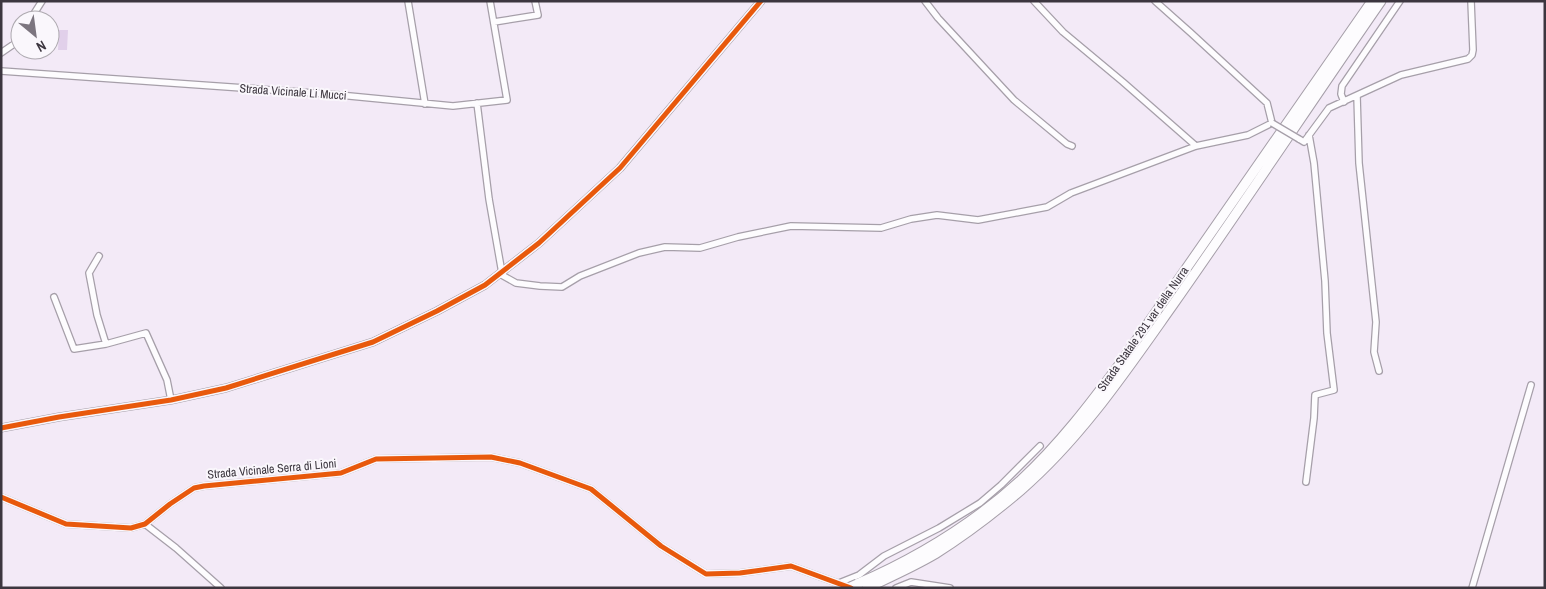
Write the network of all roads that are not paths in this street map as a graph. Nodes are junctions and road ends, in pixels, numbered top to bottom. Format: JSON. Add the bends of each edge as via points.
{"nodes":[{"id":1,"x":408,"y":1,"type":"edge"},
{"id":2,"x":490,"y":1,"type":"edge"},
{"id":3,"x":535,"y":1,"type":"edge"},
{"id":4,"x":761,"y":1,"type":"edge"},
{"id":5,"x":925,"y":1,"type":"edge"},
{"id":6,"x":1034,"y":1,"type":"edge"},
{"id":7,"x":1154,"y":1,"type":"edge"},
{"id":8,"x":1372,"y":1,"type":"edge"},
{"id":9,"x":1381,"y":1,"type":"edge"},
{"id":10,"x":1400,"y":1,"type":"edge"},
{"id":11,"x":1471,"y":1,"type":"edge"},
{"id":12,"x":494,"y":22,"type":"junction"},
{"id":13,"x":1,"y":72,"type":"edge"},
{"id":14,"x":1357,"y":96,"type":"junction"},
{"id":15,"x":1344,"y":102,"type":"junction"},
{"id":16,"x":477,"y":103,"type":"junction"},
{"id":17,"x":425,"y":104,"type":"junction"},
{"id":18,"x":1272,"y":123,"type":"junction"},
{"id":19,"x":1309,"y":135,"type":"junction"},
{"id":20,"x":1072,"y":146,"type":"dead end"},
{"id":21,"x":1196,"y":146,"type":"junction"},
{"id":22,"x":99,"y":256,"type":"dead end"},
{"id":23,"x":501,"y":274,"type":"junction"},
{"id":24,"x":54,"y":296,"type":"dead end"},
{"id":25,"x":106,"y":344,"type":"junction"},
{"id":26,"x":1378,"y":371,"type":"dead end"},
{"id":27,"x":1531,"y":385,"type":"dead end"},
{"id":28,"x":171,"y":400,"type":"junction"},
{"id":29,"x":1,"y":428,"type":"edge"},
{"id":30,"x":1040,"y":446,"type":"dead end"},
{"id":31,"x":1306,"y":482,"type":"dead end"},
{"id":32,"x":1,"y":497,"type":"edge"},
{"id":33,"x":145,"y":524,"type":"junction"},
{"id":34,"x":849,"y":586,"type":"edge"},
{"id":35,"x":221,"y":588,"type":"edge"},
{"id":36,"x":867,"y":588,"type":"edge"},
{"id":37,"x":896,"y":588,"type":"edge"},
{"id":38,"x":950,"y":588,"type":"edge"},
{"id":39,"x":1472,"y":588,"type":"edge"}],
"edges":[{"from":1,"to":17,"type":"street"},
{"from":2,"to":12,"type":"street","name":"Strada Vicinale Li Mucci"},
{"from":3,"to":12,"type":"street","via":[[538,15]]},
{"from":4,"to":23,"type":"street","via":[[620,168]]},
{"from":5,"to":20,"type":"street","via":[[1014,100]]},
{"from":6,"to":21,"type":"street","via":[[1063,32]]},
{"from":7,"to":18,"type":"street","via":[[1267,103]]},
{"from":8,"to":34,"type":"highway","name":"Strada Statale 291 var della Nurra","via":[[1122,361],[1068,430],[1022,479],[974,517],[901,564]]},
{"from":9,"to":36,"type":"highway","name":"Strada Statale 291 var della Nurra","via":[[1234,218],[1081,429],[1022,489],[980,523],[934,554]]},
{"from":10,"to":15,"type":"street","via":[[1342,86]]},
{"from":11,"to":14,"type":"street","via":[[1473,50],[1468,59],[1401,75]]},
{"from":12,"to":16,"type":"street","name":"Strada Vicinale Li Mucci","via":[[507,100]]},
{"from":13,"to":17,"type":"street","name":"Strada Vicinale Li Mucci","via":[[329,94]]},
{"from":14,"to":15,"type":"street"},
{"from":14,"to":26,"type":"street","via":[[1359,163]]},
{"from":15,"to":19,"type":"street","via":[[1330,108]]},
{"from":16,"to":17,"type":"street","name":"Strada Vicinale Li Mucci","via":[[453,106]]},
{"from":16,"to":23,"type":"street"},
{"from":18,"to":19,"type":"street","bridge":true,"via":[[1304,142]]},
{"from":18,"to":21,"type":"street","via":[[1248,135]]},
{"from":19,"to":31,"type":"street","via":[[1334,390],[1315,395]]},
{"from":21,"to":23,"type":"street","via":[[1071,192],[1047,207],[978,220],[937,216],[911,219],[881,228],[791,226],[700,248],[665,247],[639,253],[580,276],[562,287],[516,283]]},
{"from":22,"to":25,"type":"street","via":[[89,273]]},
{"from":23,"to":28,"type":"street","via":[[437,311],[373,342],[226,388]]},
{"from":24,"to":25,"type":"street","via":[[72,349]]},
{"from":25,"to":28,"type":"street","via":[[146,333],[167,380]]},
{"from":27,"to":39,"type":"street"},
{"from":28,"to":29,"type":"street"},
{"from":30,"to":34,"type":"street","via":[[980,503],[884,556]]},
{"from":32,"to":33,"type":"street","via":[[66,524],[131,528]]},
{"from":33,"to":34,"type":"street","name":"Strada Vicinale Serra di Lioni","via":[[194,488],[204,486],[341,474],[376,459],[491,457],[520,463],[591,489],[661,546],[706,574],[790,566]]},
{"from":33,"to":35,"type":"street"},
{"from":37,"to":38,"type":"street","via":[[911,582]]}]}
